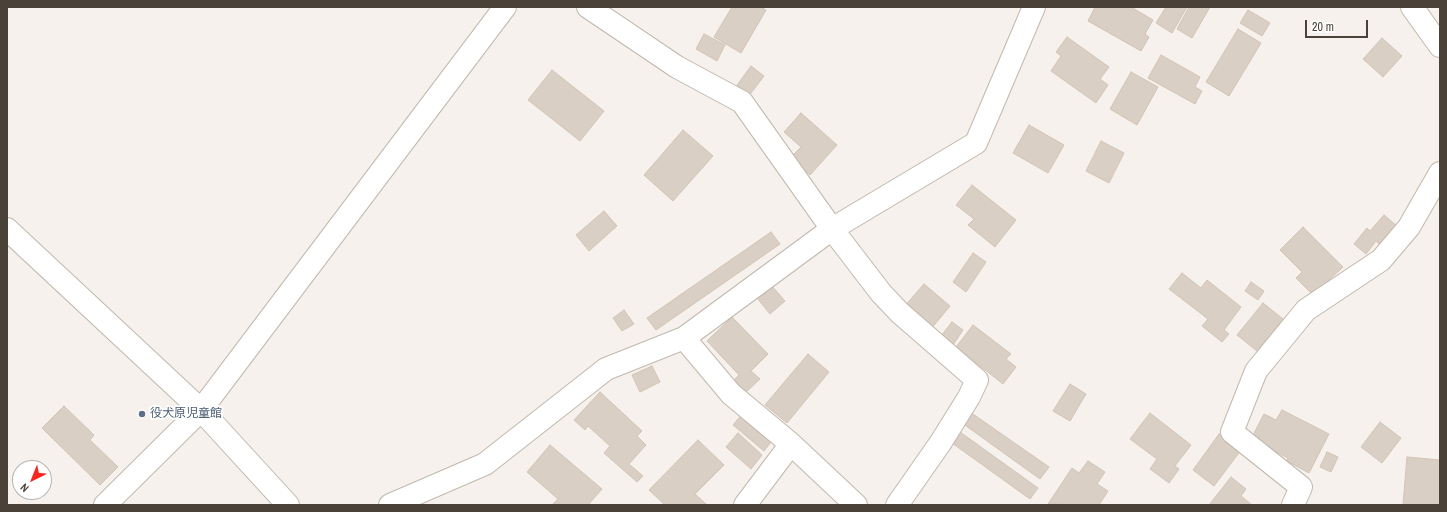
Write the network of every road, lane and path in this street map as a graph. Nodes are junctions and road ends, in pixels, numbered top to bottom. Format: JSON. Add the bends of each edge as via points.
{"nodes":[{"id":1,"x":505,"y":7,"type":"edge"},
{"id":2,"x":588,"y":7,"type":"edge"},
{"id":3,"x":1034,"y":7,"type":"edge"},
{"id":4,"x":1412,"y":7,"type":"edge"},
{"id":5,"x":1440,"y":46,"type":"edge"},
{"id":6,"x":1440,"y":173,"type":"edge"},
{"id":7,"x":7,"y":229,"type":"edge"},
{"id":8,"x":832,"y":230,"type":"junction"},
{"id":9,"x":684,"y":338,"type":"junction"},
{"id":10,"x":201,"y":410,"type":"junction"},
{"id":11,"x":792,"y":444,"type":"junction"},
{"id":12,"x":105,"y":505,"type":"edge"},
{"id":13,"x":288,"y":505,"type":"edge"},
{"id":14,"x":390,"y":505,"type":"edge"},
{"id":15,"x":745,"y":505,"type":"edge"},
{"id":16,"x":856,"y":505,"type":"edge"},
{"id":17,"x":897,"y":505,"type":"edge"},
{"id":18,"x":1293,"y":505,"type":"edge"}],
"edges":[{"from":1,"to":10,"type":"street"},
{"from":2,"to":8,"type":"street","via":[[677,67],[742,102]]},
{"from":3,"to":8,"type":"street","via":[[976,143]]},
{"from":4,"to":5,"type":"street"},
{"from":6,"to":18,"type":"street","via":[[1409,227],[1381,260],[1306,310],[1256,371],[1232,432],[1301,487]]},
{"from":7,"to":10,"type":"street"},
{"from":8,"to":9,"type":"street"},
{"from":8,"to":17,"type":"street","via":[[900,314],[977,380],[941,442]]},
{"from":9,"to":11,"type":"street","via":[[731,394]]},
{"from":9,"to":14,"type":"street","via":[[606,369],[485,464]]},
{"from":10,"to":12,"type":"street"},
{"from":10,"to":13,"type":"street"},
{"from":11,"to":15,"type":"street"},
{"from":11,"to":16,"type":"street"}]}
